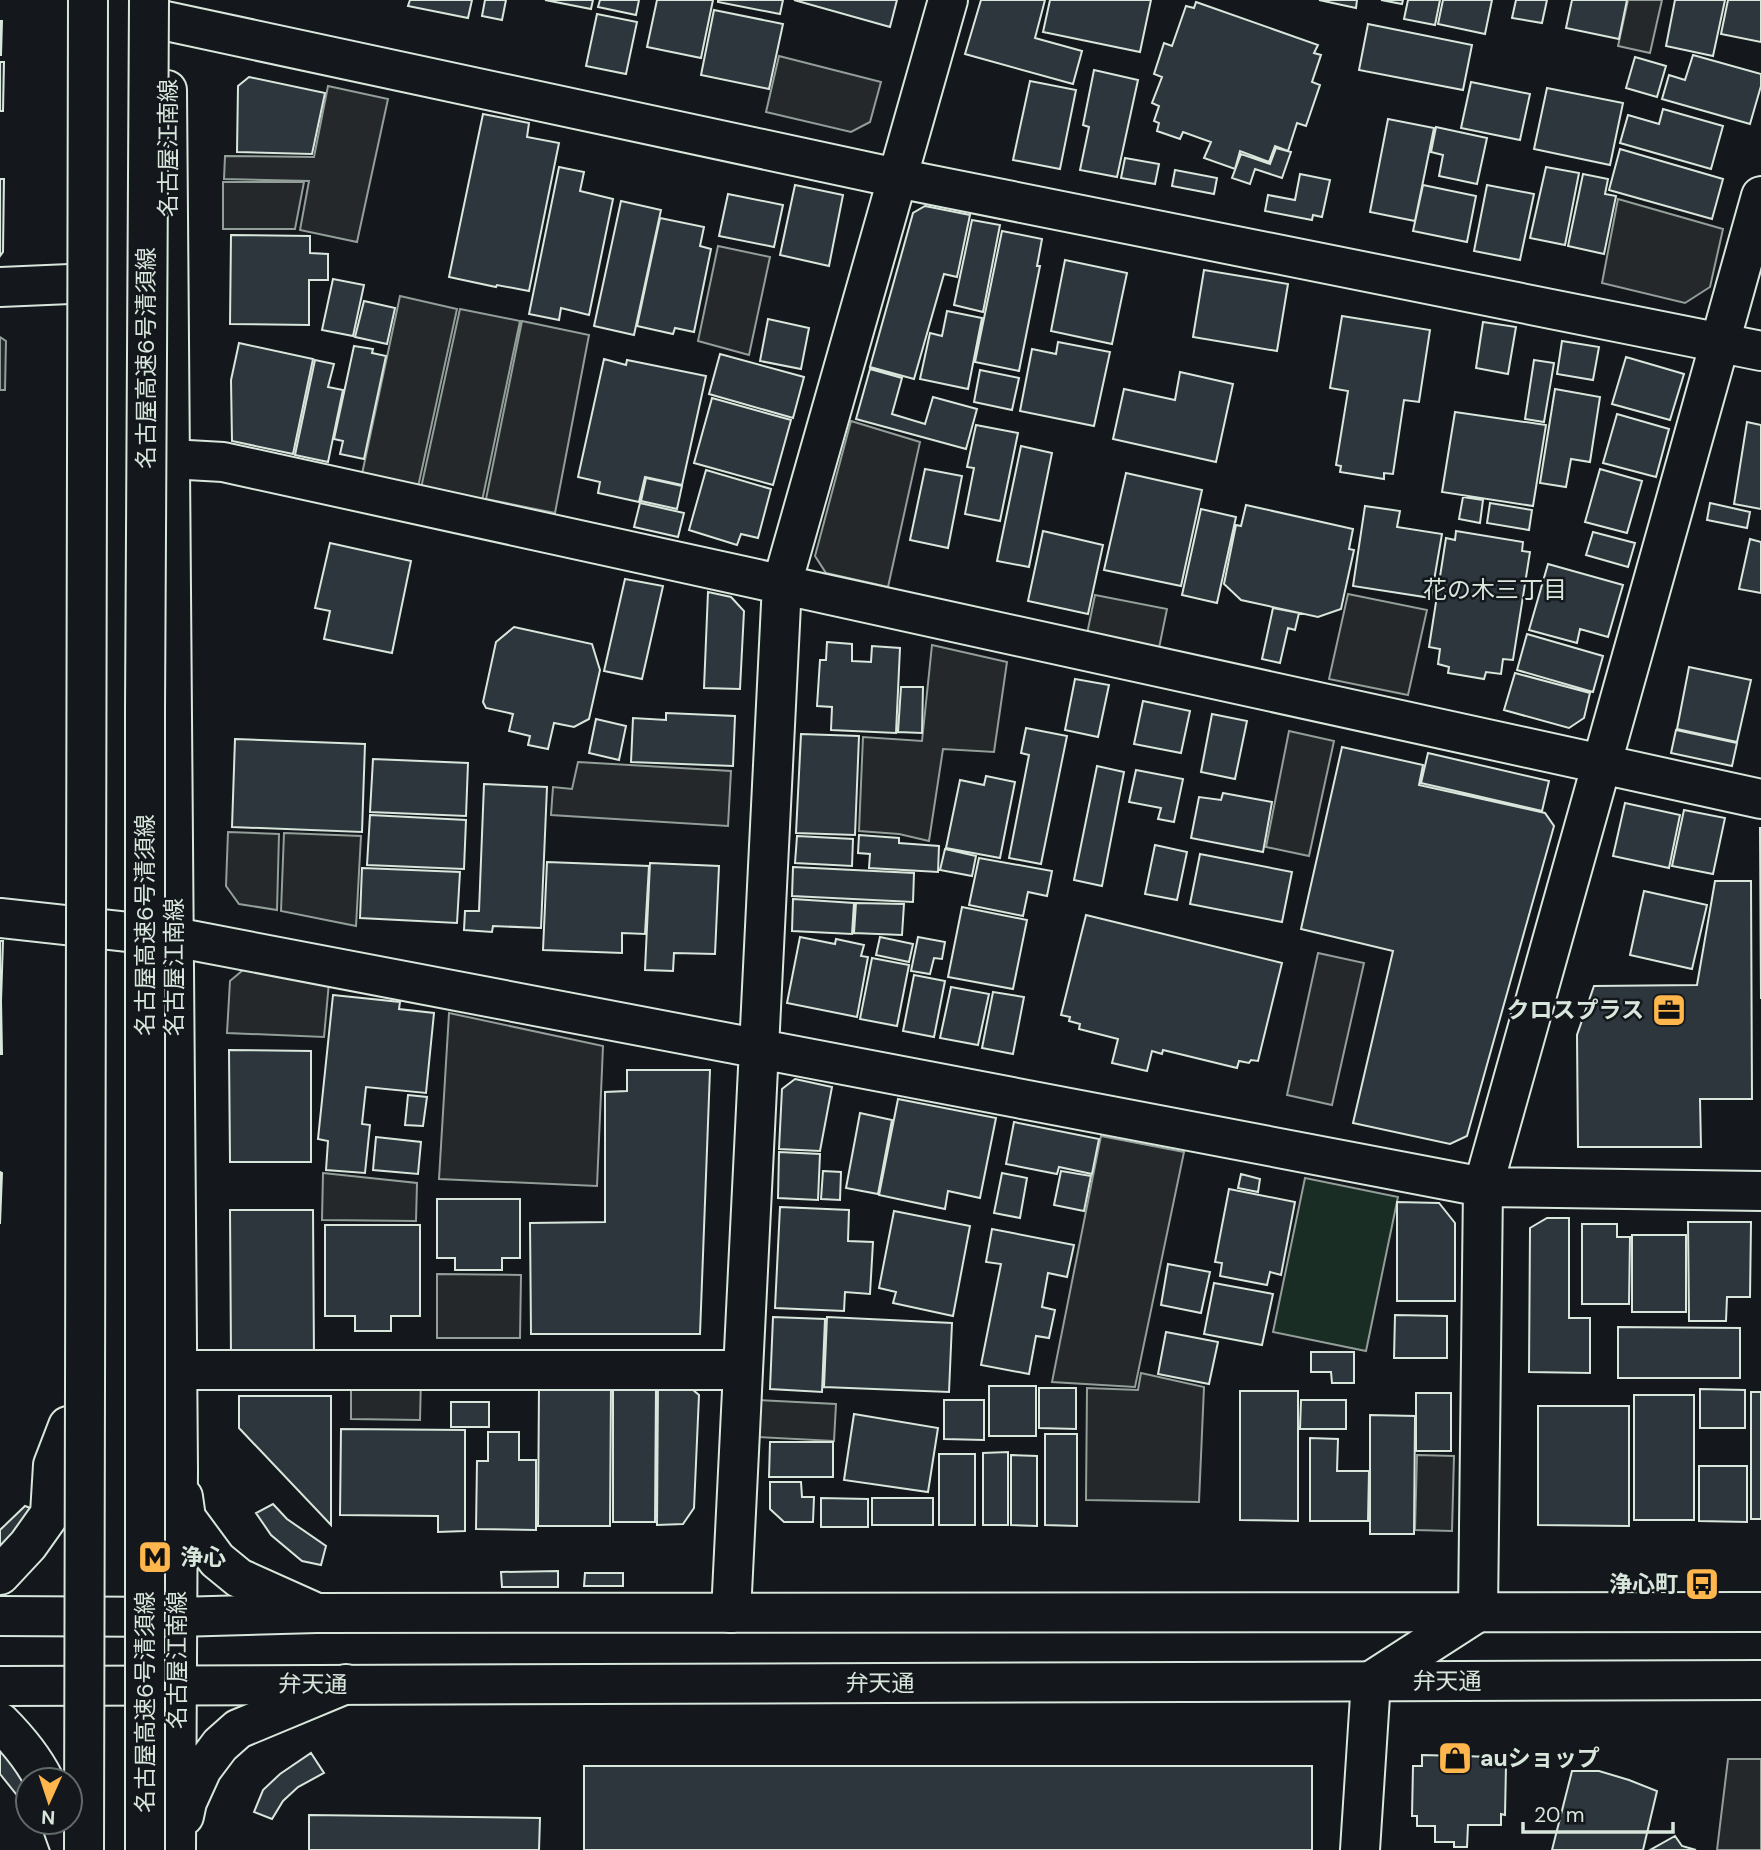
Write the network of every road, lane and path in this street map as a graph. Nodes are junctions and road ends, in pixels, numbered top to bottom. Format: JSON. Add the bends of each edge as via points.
{"nodes":[{"id":1,"x":71,"y":0,"type":"edge"},
{"id":2,"x":88,"y":0,"type":"edge"},
{"id":3,"x":948,"y":0,"type":"edge"},
{"id":4,"x":161,"y":7,"type":"edge"},
{"id":5,"x":897,"y":178,"type":"junction"},
{"id":6,"x":1761,"y":196,"type":"edge"},
{"id":7,"x":70,"y":284,"type":"junction"},
{"id":8,"x":0,"y":287,"type":"edge"},
{"id":9,"x":1719,"y":344,"type":"junction"},
{"id":10,"x":1761,"y":351,"type":"edge"},
{"id":11,"x":170,"y":459,"type":"junction"},
{"id":12,"x":782,"y":584,"type":"junction"},
{"id":13,"x":1602,"y":764,"type":"junction"},
{"id":14,"x":1761,"y":799,"type":"edge"},
{"id":15,"x":0,"y":918,"type":"edge"},
{"id":16,"x":67,"y":925,"type":"junction"},
{"id":17,"x":174,"y":937,"type":"junction"},
{"id":18,"x":760,"y":1049,"type":"junction"},
{"id":19,"x":1483,"y":1187,"type":"junction"},
{"id":20,"x":1761,"y":1191,"type":"edge"},
{"id":21,"x":176,"y":1370,"type":"junction"},
{"id":22,"x":743,"y":1370,"type":"junction"},
{"id":23,"x":68,"y":1426,"type":"junction"},
{"id":24,"x":177,"y":1467,"type":"junction"},
{"id":25,"x":0,"y":1575,"type":"edge"},
{"id":26,"x":1478,"y":1612,"type":"junction"},
{"id":27,"x":1761,"y":1612,"type":"edge"},
{"id":28,"x":317,"y":1613,"type":"junction"},
{"id":29,"x":731,"y":1613,"type":"junction"},
{"id":30,"x":0,"y":1616,"type":"edge"},
{"id":31,"x":70,"y":1617,"type":"junction"},
{"id":32,"x":177,"y":1617,"type":"junction"},
{"id":33,"x":1761,"y":1680,"type":"edge"},
{"id":34,"x":1371,"y":1681,"type":"junction"},
{"id":35,"x":70,"y":1684,"type":"junction"},
{"id":36,"x":176,"y":1684,"type":"junction"},
{"id":37,"x":346,"y":1684,"type":"junction"},
{"id":38,"x":0,"y":1686,"type":"edge"},
{"id":39,"x":0,"y":1723,"type":"edge"},
{"id":40,"x":37,"y":1766,"type":"edge"},
{"id":41,"x":71,"y":1850,"type":"edge"},
{"id":42,"x":85,"y":1850,"type":"edge"},
{"id":43,"x":145,"y":1850,"type":"edge"},
{"id":44,"x":176,"y":1850,"type":"edge"},
{"id":45,"x":1360,"y":1850,"type":"edge"}],
"edges":[{"from":1,"to":7,"type":"main road"},
{"from":2,"to":42,"type":"main road","bridge":true},
{"from":3,"to":5,"type":"main road"},
{"from":4,"to":5,"type":"main road"},
{"from":4,"to":11,"type":"main road","name":"名古屋江南線"},
{"from":4,"to":43,"type":"main road","name":"名古屋高速6号清須線","bridge":true,"via":[[145,695]]},
{"from":5,"to":9,"type":"main road"},
{"from":5,"to":12,"type":"main road"},
{"from":6,"to":9,"type":"main road"},
{"from":7,"to":8,"type":"main road"},
{"from":7,"to":16,"type":"main road"},
{"from":9,"to":10,"type":"main road"},
{"from":9,"to":13,"type":"main road"},
{"from":11,"to":12,"type":"main road","via":[[223,462]]},
{"from":11,"to":17,"type":"main road","name":"名古屋江南線"},
{"from":12,"to":13,"type":"main road"},
{"from":12,"to":18,"type":"main road"},
{"from":13,"to":14,"type":"main road"},
{"from":13,"to":19,"type":"main road"},
{"from":15,"to":16,"type":"main road"},
{"from":16,"to":17,"type":"main road"},
{"from":16,"to":23,"type":"main road"},
{"from":17,"to":18,"type":"main road"},
{"from":17,"to":21,"type":"main road","name":"名古屋江南線"},
{"from":18,"to":19,"type":"main road"},
{"from":18,"to":22,"type":"main road"},
{"from":19,"to":20,"type":"main road"},
{"from":19,"to":26,"type":"main road"},
{"from":21,"to":22,"type":"main road"},
{"from":21,"to":24,"type":"main road","name":"名古屋江南線"},
{"from":22,"to":29,"type":"main road"},
{"from":23,"to":25,"type":"main road","via":[[52,1465],[50,1514]]},
{"from":23,"to":31,"type":"main road"},
{"from":24,"to":28,"type":"main road","via":[[186,1518],[217,1560],[239,1578]]},
{"from":24,"to":32,"type":"main road","name":"名古屋江南線"},
{"from":26,"to":27,"type":"main road"},
{"from":26,"to":29,"type":"main road"},
{"from":26,"to":34,"type":"main road"},
{"from":28,"to":29,"type":"main road"},
{"from":28,"to":32,"type":"main road"},
{"from":30,"to":31,"type":"main road"},
{"from":31,"to":32,"type":"main road"},
{"from":31,"to":35,"type":"main road"},
{"from":32,"to":36,"type":"main road","name":"名古屋江南線"},
{"from":33,"to":34,"type":"main road","name":"弁天通"},
{"from":34,"to":37,"type":"main road","name":"弁天通"},
{"from":34,"to":45,"type":"main road"},
{"from":35,"to":36,"type":"main road","name":"弁天通"},
{"from":35,"to":38,"type":"main road","name":"弁天通"},
{"from":35,"to":41,"type":"main road"},
{"from":36,"to":37,"type":"main road","name":"弁天通"},
{"from":36,"to":44,"type":"main road","name":"名古屋江南線"},
{"from":37,"to":44,"type":"main road","via":[[238,1729],[220,1745],[202,1769],[187,1802]]},
{"from":39,"to":40,"type":"main road"}]}
